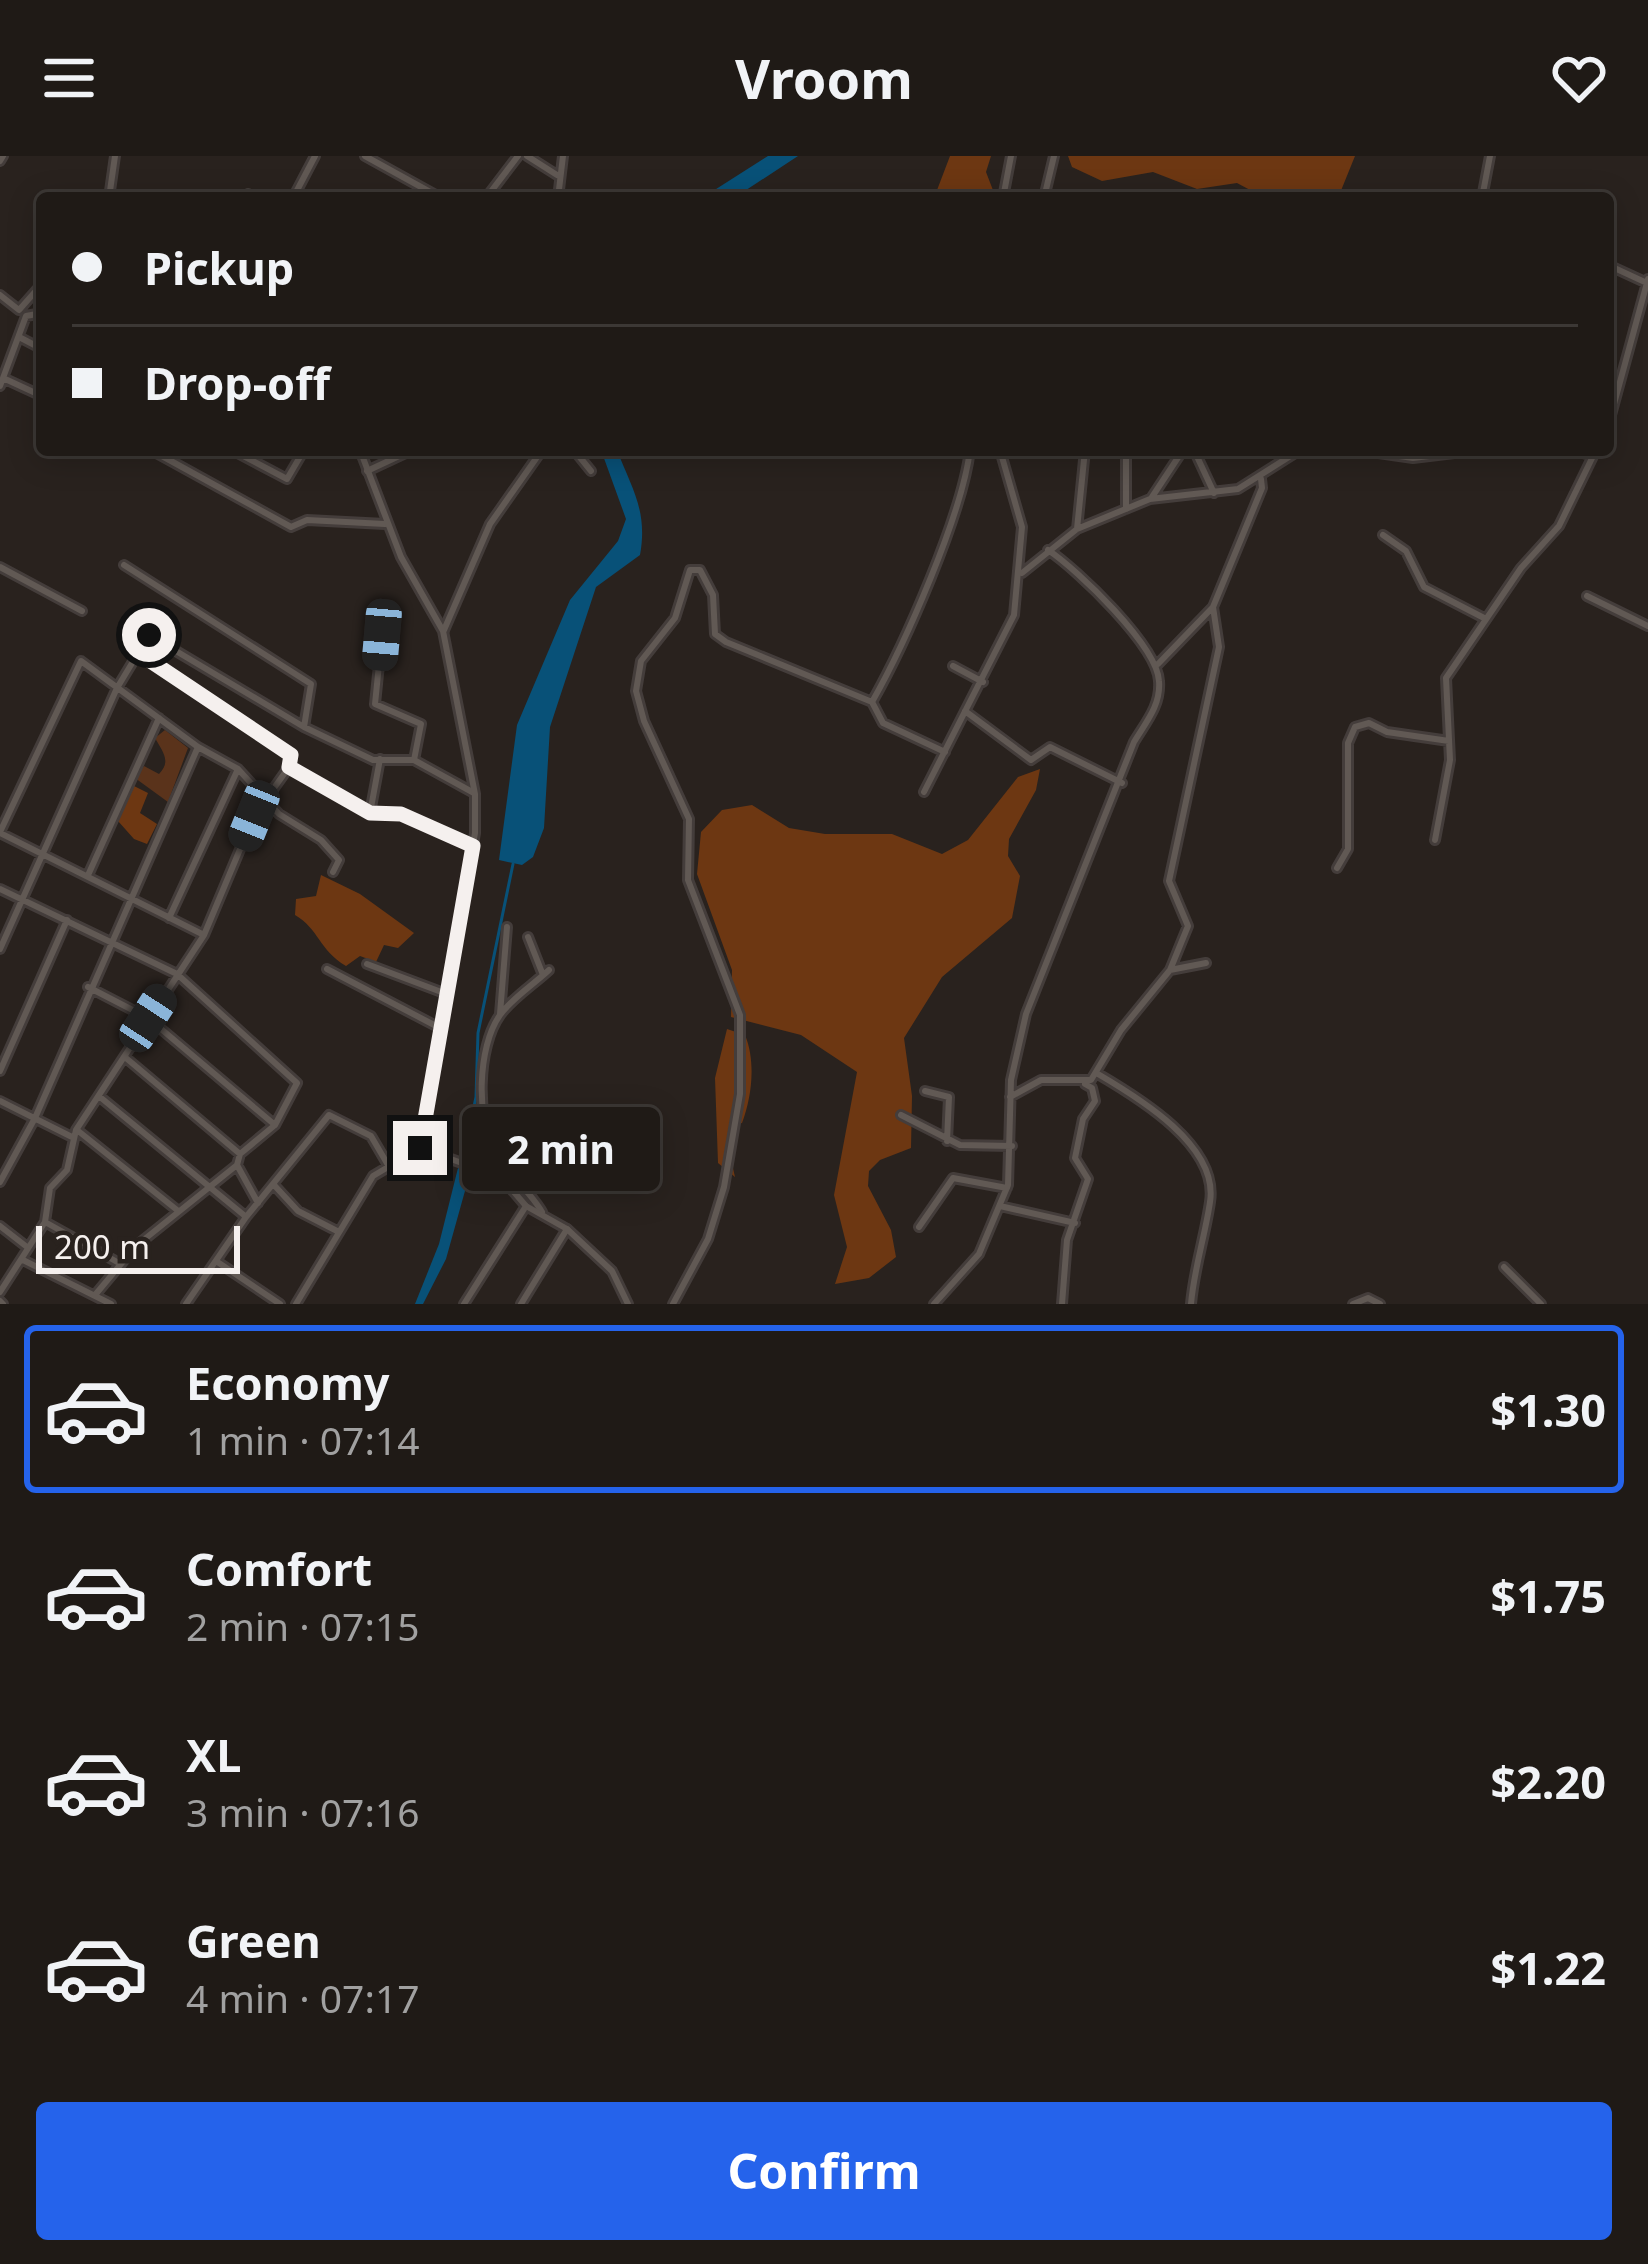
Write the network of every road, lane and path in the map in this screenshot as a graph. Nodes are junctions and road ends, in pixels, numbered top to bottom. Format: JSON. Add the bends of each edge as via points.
{"nodes":[{"id":1,"x":115,"y":156,"type":"edge"},
{"id":2,"x":315,"y":156,"type":"edge"},
{"id":3,"x":365,"y":156,"type":"edge"},
{"id":4,"x":522,"y":156,"type":"edge"},
{"id":5,"x":563,"y":156,"type":"edge"},
{"id":6,"x":1011,"y":156,"type":"edge"},
{"id":7,"x":1054,"y":156,"type":"edge"},
{"id":8,"x":1490,"y":156,"type":"edge"},
{"id":9,"x":557,"y":175,"type":"junction"},
{"id":10,"x":110,"y":192,"type":"edge"},
{"id":11,"x":296,"y":192,"type":"edge"},
{"id":12,"x":430,"y":192,"type":"edge"},
{"id":13,"x":491,"y":192,"type":"edge"},
{"id":14,"x":558,"y":192,"type":"edge"},
{"id":15,"x":1005,"y":192,"type":"edge"},
{"id":16,"x":1045,"y":192,"type":"edge"},
{"id":17,"x":1483,"y":192,"type":"edge"},
{"id":18,"x":1614,"y":267,"type":"edge"},
{"id":19,"x":1647,"y":281,"type":"edge"},
{"id":20,"x":36,"y":291,"type":"edge"},
{"id":21,"x":0,"y":295,"type":"edge"},
{"id":22,"x":36,"y":314,"type":"edge"},
{"id":23,"x":21,"y":338,"type":"dead end"},
{"id":24,"x":36,"y":346,"type":"edge"},
{"id":25,"x":1,"y":382,"type":"edge"},
{"id":26,"x":36,"y":394,"type":"edge"},
{"id":27,"x":1614,"y":404,"type":"edge"},
{"id":28,"x":162,"y":456,"type":"edge"},
{"id":29,"x":172,"y":456,"type":"edge"},
{"id":30,"x":243,"y":456,"type":"edge"},
{"id":31,"x":300,"y":456,"type":"edge"},
{"id":32,"x":362,"y":456,"type":"edge"},
{"id":33,"x":390,"y":456,"type":"edge"},
{"id":34,"x":538,"y":456,"type":"edge"},
{"id":35,"x":579,"y":456,"type":"edge"},
{"id":36,"x":968,"y":456,"type":"edge"},
{"id":37,"x":1002,"y":456,"type":"edge"},
{"id":38,"x":1084,"y":456,"type":"edge"},
{"id":39,"x":1126,"y":456,"type":"edge"},
{"id":40,"x":1179,"y":456,"type":"edge"},
{"id":41,"x":1197,"y":456,"type":"edge"},
{"id":42,"x":1292,"y":456,"type":"edge"},
{"id":43,"x":1594,"y":456,"type":"edge"},
{"id":44,"x":170,"y":460,"type":"junction"},
{"id":45,"x":368,"y":471,"type":"junction"},
{"id":46,"x":591,"y":471,"type":"dead end"},
{"id":47,"x":1261,"y":479,"type":"junction"},
{"id":48,"x":1214,"y":493,"type":"junction"},
{"id":49,"x":1150,"y":500,"type":"junction"},
{"id":50,"x":1126,"y":509,"type":"junction"},
{"id":51,"x":386,"y":524,"type":"junction"},
{"id":52,"x":1077,"y":529,"type":"junction"},
{"id":53,"x":1383,"y":535,"type":"dead end"},
{"id":54,"x":1048,"y":550,"type":"junction"},
{"id":55,"x":124,"y":566,"type":"dead end"},
{"id":56,"x":0,"y":567,"type":"edge"},
{"id":57,"x":1022,"y":573,"type":"junction"},
{"id":58,"x":1587,"y":596,"type":"dead end"},
{"id":59,"x":1213,"y":607,"type":"junction"},
{"id":60,"x":82,"y":611,"type":"dead end"},
{"id":61,"x":1487,"y":619,"type":"junction"},
{"id":62,"x":1648,"y":626,"type":"edge"},
{"id":63,"x":443,"y":631,"type":"junction"},
{"id":64,"x":382,"y":635,"type":"dead end"},
{"id":65,"x":140,"y":654,"type":"junction"},
{"id":66,"x":1157,"y":665,"type":"junction"},
{"id":67,"x":952,"y":666,"type":"dead end"},
{"id":68,"x":983,"y":682,"type":"junction"},
{"id":69,"x":117,"y":688,"type":"junction"},
{"id":70,"x":872,"y":702,"type":"junction"},
{"id":71,"x":965,"y":711,"type":"junction"},
{"id":72,"x":159,"y":718,"type":"junction"},
{"id":73,"x":304,"y":727,"type":"junction"},
{"id":74,"x":1449,"y":742,"type":"junction"},
{"id":75,"x":198,"y":747,"type":"junction"},
{"id":76,"x":945,"y":752,"type":"junction"},
{"id":77,"x":380,"y":759,"type":"junction"},
{"id":78,"x":414,"y":760,"type":"junction"},
{"id":79,"x":289,"y":767,"type":"junction"},
{"id":80,"x":238,"y":769,"type":"junction"},
{"id":81,"x":1122,"y":783,"type":"junction"},
{"id":82,"x":925,"y":792,"type":"dead end"},
{"id":83,"x":475,"y":794,"type":"junction"},
{"id":84,"x":264,"y":798,"type":"junction"},
{"id":85,"x":370,"y":813,"type":"junction"},
{"id":86,"x":0,"y":832,"type":"edge"},
{"id":87,"x":1435,"y":840,"type":"dead end"},
{"id":88,"x":473,"y":846,"type":"junction"},
{"id":89,"x":43,"y":853,"type":"junction"},
{"id":90,"x":1337,"y":868,"type":"dead end"},
{"id":91,"x":333,"y":872,"type":"dead end"},
{"id":92,"x":88,"y":875,"type":"junction"},
{"id":93,"x":0,"y":889,"type":"edge"},
{"id":94,"x":130,"y":896,"type":"junction"},
{"id":95,"x":22,"y":899,"type":"junction"},
{"id":96,"x":169,"y":918,"type":"junction"},
{"id":97,"x":67,"y":920,"type":"junction"},
{"id":98,"x":507,"y":927,"type":"dead end"},
{"id":99,"x":204,"y":935,"type":"junction"},
{"id":100,"x":529,"y":937,"type":"dead end"},
{"id":101,"x":110,"y":941,"type":"junction"},
{"id":102,"x":0,"y":949,"type":"edge"},
{"id":103,"x":1206,"y":963,"type":"dead end"},
{"id":104,"x":367,"y":964,"type":"dead end"},
{"id":105,"x":327,"y":969,"type":"dead end"},
{"id":106,"x":1170,"y":970,"type":"junction"},
{"id":107,"x":176,"y":974,"type":"junction"},
{"id":108,"x":88,"y":987,"type":"junction"},
{"id":109,"x":445,"y":993,"type":"junction"},
{"id":110,"x":500,"y":1014,"type":"junction"},
{"id":111,"x":148,"y":1018,"type":"junction"},
{"id":112,"x":438,"y":1027,"type":"junction"},
{"id":113,"x":126,"y":1058,"type":"junction"},
{"id":114,"x":0,"y":1071,"type":"edge"},
{"id":115,"x":1097,"y":1074,"type":"junction"},
{"id":116,"x":1082,"y":1083,"type":"junction"},
{"id":117,"x":926,"y":1091,"type":"dead end"},
{"id":118,"x":100,"y":1096,"type":"junction"},
{"id":119,"x":1010,"y":1097,"type":"junction"},
{"id":120,"x":0,"y":1101,"type":"edge"},
{"id":121,"x":901,"y":1114,"type":"dead end"},
{"id":122,"x":34,"y":1118,"type":"junction"},
{"id":123,"x":275,"y":1125,"type":"junction"},
{"id":124,"x":74,"y":1134,"type":"junction"},
{"id":125,"x":947,"y":1141,"type":"junction"},
{"id":126,"x":1012,"y":1146,"type":"junction"},
{"id":127,"x":420,"y":1148,"type":"junction"},
{"id":128,"x":240,"y":1154,"type":"junction"},
{"id":129,"x":237,"y":1165,"type":"junction"},
{"id":130,"x":388,"y":1166,"type":"junction"},
{"id":131,"x":0,"y":1182,"type":"edge"},
{"id":132,"x":274,"y":1185,"type":"junction"},
{"id":133,"x":208,"y":1188,"type":"junction"},
{"id":134,"x":1006,"y":1188,"type":"junction"},
{"id":135,"x":258,"y":1203,"type":"junction"},
{"id":136,"x":526,"y":1206,"type":"junction"},
{"id":137,"x":1000,"y":1206,"type":"junction"},
{"id":138,"x":177,"y":1210,"type":"junction"},
{"id":139,"x":542,"y":1212,"type":"junction"},
{"id":140,"x":246,"y":1217,"type":"junction"},
{"id":141,"x":45,"y":1222,"type":"junction"},
{"id":142,"x":1075,"y":1223,"type":"junction"},
{"id":143,"x":0,"y":1226,"type":"edge"},
{"id":144,"x":919,"y":1227,"type":"dead end"},
{"id":145,"x":568,"y":1229,"type":"junction"},
{"id":146,"x":337,"y":1231,"type":"junction"},
{"id":147,"x":27,"y":1247,"type":"junction"},
{"id":148,"x":22,"y":1259,"type":"junction"},
{"id":149,"x":216,"y":1261,"type":"junction"},
{"id":150,"x":118,"y":1263,"type":"junction"},
{"id":151,"x":1504,"y":1267,"type":"dead end"},
{"id":152,"x":0,"y":1292,"type":"edge"},
{"id":153,"x":95,"y":1294,"type":"junction"},
{"id":154,"x":111,"y":1304,"type":"edge"},
{"id":155,"x":186,"y":1304,"type":"edge"},
{"id":156,"x":280,"y":1304,"type":"edge"},
{"id":157,"x":296,"y":1304,"type":"edge"},
{"id":158,"x":464,"y":1304,"type":"edge"},
{"id":159,"x":521,"y":1304,"type":"edge"},
{"id":160,"x":628,"y":1304,"type":"edge"},
{"id":161,"x":673,"y":1304,"type":"edge"},
{"id":162,"x":934,"y":1304,"type":"edge"},
{"id":163,"x":1062,"y":1304,"type":"edge"},
{"id":164,"x":1191,"y":1304,"type":"edge"},
{"id":165,"x":1352,"y":1304,"type":"edge"},
{"id":166,"x":1380,"y":1304,"type":"edge"},
{"id":167,"x":1541,"y":1304,"type":"edge"}],
"edges":[{"from":1,"to":10,"type":"street"},
{"from":2,"to":11,"type":"street"},
{"from":3,"to":12,"type":"street"},
{"from":4,"to":9,"type":"street"},
{"from":4,"to":13,"type":"street"},
{"from":5,"to":9,"type":"street"},
{"from":6,"to":15,"type":"street"},
{"from":7,"to":16,"type":"street"},
{"from":8,"to":17,"type":"street"},
{"from":9,"to":14,"type":"street"},
{"from":18,"to":19,"type":"street"},
{"from":19,"to":27,"type":"street"},
{"from":20,"to":21,"type":"street","via":[[19,310]]},
{"from":22,"to":25,"type":"street","via":[[26,316]]},
{"from":23,"to":24,"type":"street"},
{"from":25,"to":26,"type":"street"},
{"from":28,"to":44,"type":"street"},
{"from":29,"to":44,"type":"street"},
{"from":30,"to":31,"type":"street","via":[[287,479]]},
{"from":32,"to":45,"type":"street"},
{"from":33,"to":45,"type":"street"},
{"from":34,"to":63,"type":"street","via":[[490,524]]},
{"from":35,"to":46,"type":"street"},
{"from":36,"to":70,"type":"street","via":[[900,652]]},
{"from":37,"to":57,"type":"street","via":[[1022,527]]},
{"from":38,"to":52,"type":"street"},
{"from":39,"to":50,"type":"street"},
{"from":40,"to":49,"type":"street"},
{"from":41,"to":48,"type":"street"},
{"from":42,"to":47,"type":"street"},
{"from":43,"to":61,"type":"street","via":[[1559,526]]},
{"from":44,"to":51,"type":"street","via":[[291,527],[307,520]]},
{"from":45,"to":51,"type":"street"},
{"from":47,"to":48,"type":"street"},
{"from":47,"to":59,"type":"street"},
{"from":48,"to":49,"type":"street"},
{"from":49,"to":50,"type":"street"},
{"from":50,"to":52,"type":"street"},
{"from":51,"to":63,"type":"street"},
{"from":52,"to":54,"type":"street"},
{"from":53,"to":61,"type":"street","via":[[1406,551],[1424,587]]},
{"from":54,"to":57,"type":"street"},
{"from":54,"to":66,"type":"street"},
{"from":55,"to":73,"type":"street","via":[[311,684]]},
{"from":56,"to":60,"type":"street"},
{"from":57,"to":68,"type":"street","via":[[1014,615]]},
{"from":58,"to":62,"type":"street"},
{"from":59,"to":66,"type":"street"},
{"from":59,"to":106,"type":"street","via":[[1219,647],[1169,881],[1187,926]]},
{"from":61,"to":74,"type":"street","via":[[1446,678]]},
{"from":63,"to":83,"type":"street"},
{"from":64,"to":78,"type":"street","via":[[375,704],[421,724]]},
{"from":65,"to":69,"type":"street"},
{"from":65,"to":73,"type":"street","via":[[149,635]]},
{"from":65,"to":79,"type":"street","via":[[291,755]]},
{"from":66,"to":81,"type":"street","via":[[1157,705]]},
{"from":67,"to":68,"type":"street"},
{"from":68,"to":71,"type":"street"},
{"from":69,"to":72,"type":"street"},
{"from":69,"to":86,"type":"street","via":[[81,661]]},
{"from":69,"to":89,"type":"street"},
{"from":70,"to":76,"type":"street","via":[[883,723]]},
{"from":70,"to":161,"type":"street","via":[[715,634],[713,595],[696,566],[675,618],[637,672],[644,721],[689,819],[688,880],[740,1015],[740,1094],[724,1187],[708,1239]]},
{"from":71,"to":76,"type":"street"},
{"from":71,"to":81,"type":"street","via":[[1030,760],[1050,747]]},
{"from":72,"to":75,"type":"street"},
{"from":72,"to":92,"type":"street"},
{"from":73,"to":77,"type":"street"},
{"from":74,"to":87,"type":"street"},
{"from":74,"to":90,"type":"street","via":[[1369,723],[1355,727],[1348,743],[1348,849]]},
{"from":75,"to":80,"type":"street"},
{"from":75,"to":94,"type":"street"},
{"from":76,"to":82,"type":"street"},
{"from":77,"to":78,"type":"street"},
{"from":77,"to":85,"type":"street"},
{"from":78,"to":83,"type":"street"},
{"from":79,"to":84,"type":"street"},
{"from":79,"to":85,"type":"street"},
{"from":80,"to":84,"type":"street"},
{"from":80,"to":96,"type":"street"},
{"from":81,"to":119,"type":"street","via":[[1026,1015]]},
{"from":83,"to":88,"type":"street"},
{"from":84,"to":91,"type":"street","via":[[332,849],[339,860]]},
{"from":84,"to":99,"type":"street"},
{"from":85,"to":88,"type":"street","via":[[401,814]]},
{"from":86,"to":89,"type":"street"},
{"from":88,"to":109,"type":"street"},
{"from":89,"to":92,"type":"street"},
{"from":89,"to":95,"type":"street"},
{"from":92,"to":94,"type":"street"},
{"from":93,"to":95,"type":"street"},
{"from":94,"to":96,"type":"street"},
{"from":94,"to":101,"type":"street"},
{"from":95,"to":97,"type":"street"},
{"from":95,"to":102,"type":"street"},
{"from":96,"to":99,"type":"street"},
{"from":97,"to":101,"type":"street"},
{"from":97,"to":114,"type":"street"},
{"from":98,"to":110,"type":"street"},
{"from":99,"to":107,"type":"street"},
{"from":100,"to":110,"type":"street","via":[[546,972]]},
{"from":101,"to":107,"type":"street"},
{"from":101,"to":108,"type":"street"},
{"from":103,"to":106,"type":"street"},
{"from":104,"to":109,"type":"street"},
{"from":105,"to":112,"type":"street"},
{"from":106,"to":115,"type":"street"},
{"from":107,"to":111,"type":"street"},
{"from":107,"to":123,"type":"street","via":[[298,1083]]},
{"from":108,"to":111,"type":"street"},
{"from":108,"to":122,"type":"street"},
{"from":109,"to":112,"type":"street"},
{"from":110,"to":139,"type":"street","via":[[484,1066],[484,1126],[497,1157]]},
{"from":111,"to":113,"type":"street"},
{"from":111,"to":123,"type":"street"},
{"from":112,"to":127,"type":"street"},
{"from":113,"to":118,"type":"street"},
{"from":113,"to":128,"type":"street"},
{"from":115,"to":116,"type":"street"},
{"from":115,"to":164,"type":"street","via":[[1161,1116],[1202,1158],[1211,1199]]},
{"from":116,"to":119,"type":"street","via":[[1040,1080]]},
{"from":116,"to":142,"type":"street","via":[[1095,1101],[1075,1158],[1088,1179]]},
{"from":117,"to":125,"type":"street","via":[[950,1097]]},
{"from":118,"to":124,"type":"street"},
{"from":118,"to":133,"type":"street"},
{"from":119,"to":126,"type":"street"},
{"from":120,"to":122,"type":"street"},
{"from":121,"to":125,"type":"street"},
{"from":122,"to":124,"type":"street"},
{"from":122,"to":131,"type":"street"},
{"from":123,"to":128,"type":"street"},
{"from":124,"to":138,"type":"street"},
{"from":124,"to":141,"type":"street"},
{"from":125,"to":126,"type":"street"},
{"from":126,"to":134,"type":"street"},
{"from":127,"to":130,"type":"street"},
{"from":127,"to":136,"type":"street","via":[[501,1177]]},
{"from":128,"to":129,"type":"street"},
{"from":129,"to":133,"type":"street"},
{"from":129,"to":135,"type":"street"},
{"from":130,"to":132,"type":"street","via":[[371,1136],[329,1115]]},
{"from":130,"to":146,"type":"street"},
{"from":132,"to":135,"type":"street"},
{"from":132,"to":146,"type":"street","via":[[298,1210]]},
{"from":133,"to":138,"type":"street"},
{"from":133,"to":140,"type":"street"},
{"from":134,"to":137,"type":"street"},
{"from":134,"to":144,"type":"street","via":[[950,1179]]},
{"from":135,"to":140,"type":"street"},
{"from":136,"to":139,"type":"street"},
{"from":136,"to":158,"type":"street"},
{"from":137,"to":142,"type":"street"},
{"from":137,"to":162,"type":"street","via":[[979,1254]]},
{"from":138,"to":150,"type":"street"},
{"from":139,"to":145,"type":"street"},
{"from":140,"to":149,"type":"street"},
{"from":141,"to":147,"type":"street"},
{"from":141,"to":150,"type":"street"},
{"from":142,"to":163,"type":"street"},
{"from":143,"to":147,"type":"street"},
{"from":145,"to":159,"type":"street"},
{"from":145,"to":160,"type":"street","via":[[612,1270]]},
{"from":146,"to":157,"type":"street"},
{"from":147,"to":148,"type":"street"},
{"from":148,"to":152,"type":"street"},
{"from":148,"to":153,"type":"street"},
{"from":149,"to":155,"type":"street"},
{"from":149,"to":156,"type":"street"},
{"from":150,"to":153,"type":"street"},
{"from":151,"to":167,"type":"street"},
{"from":153,"to":154,"type":"street"},
{"from":165,"to":166,"type":"street"}]}
